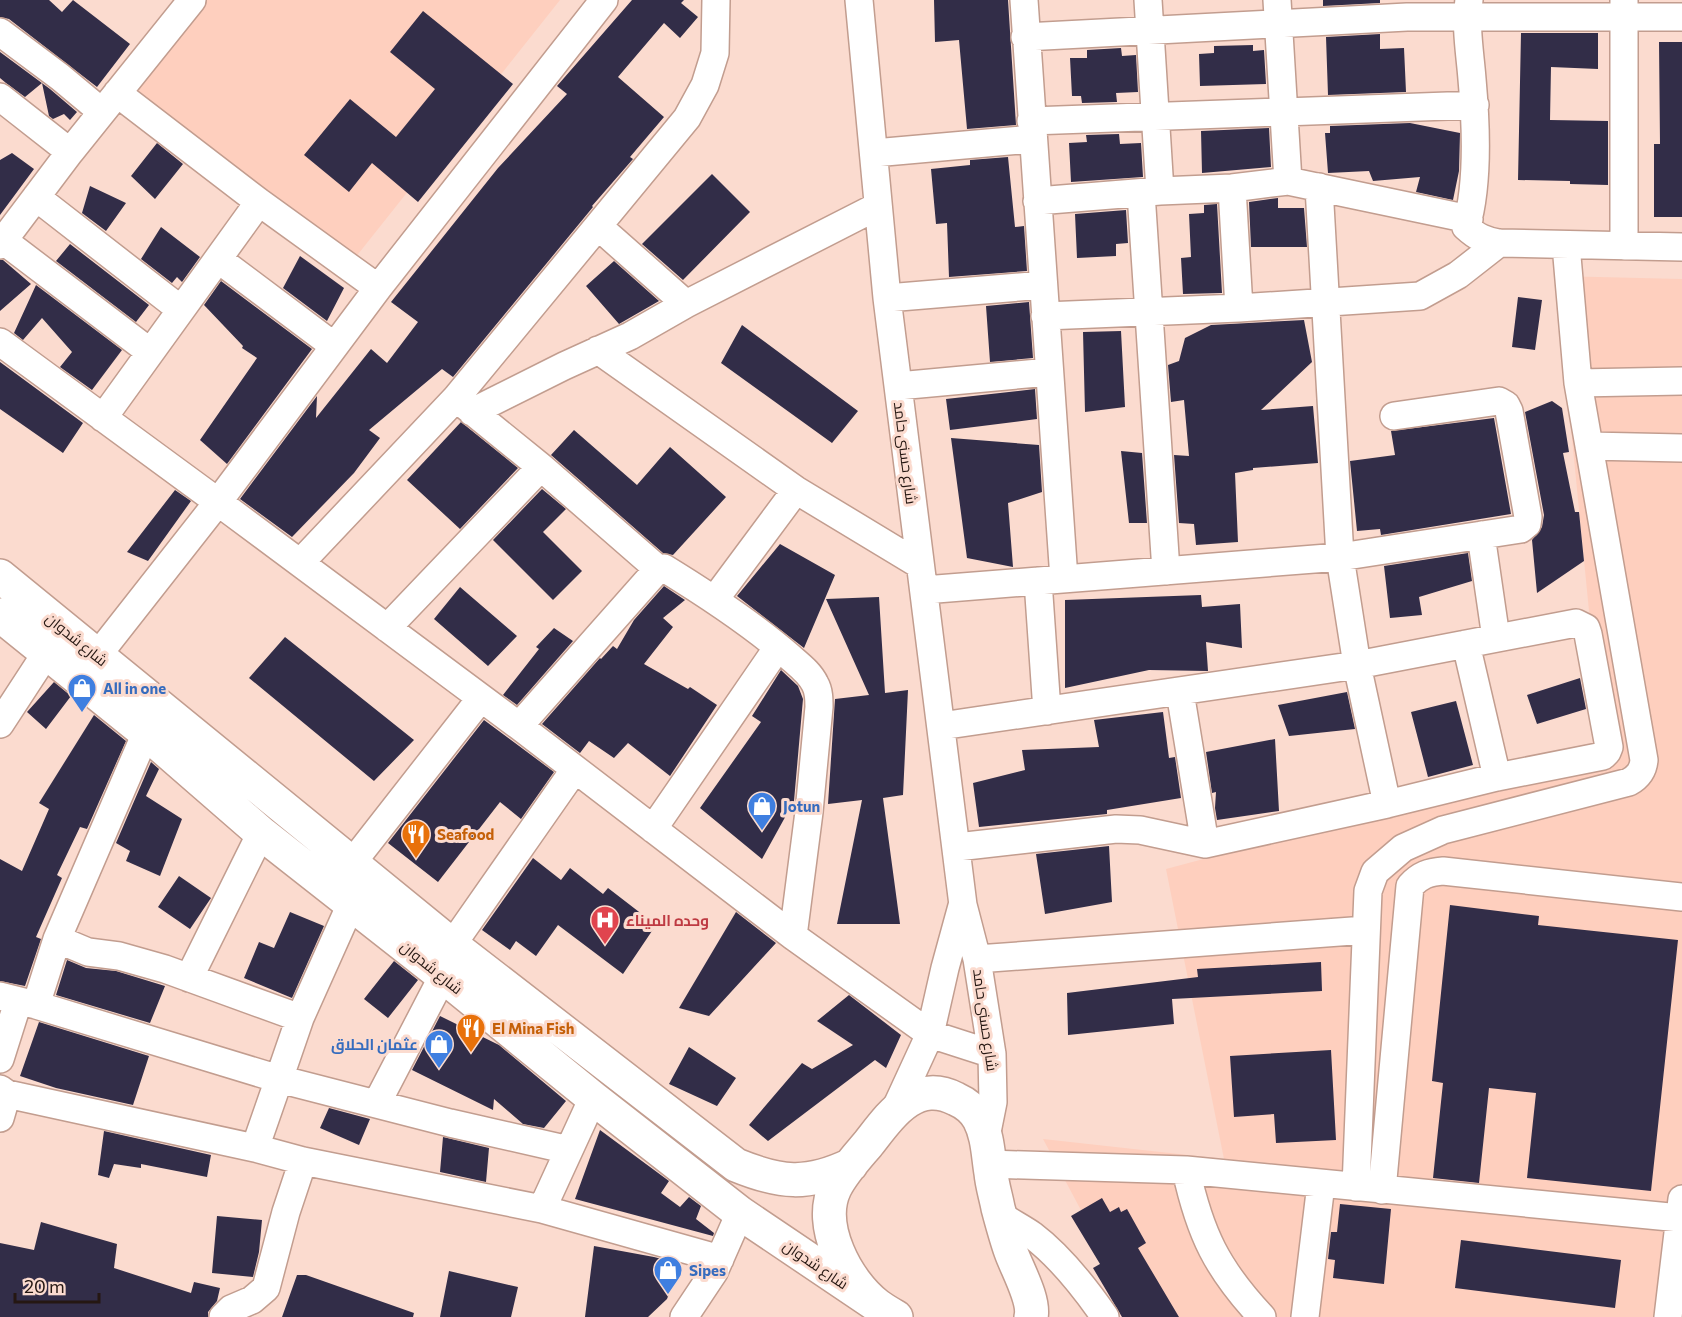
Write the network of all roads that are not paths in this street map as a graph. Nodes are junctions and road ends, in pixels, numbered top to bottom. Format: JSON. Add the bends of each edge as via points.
{"nodes":[{"id":1,"x":192,"y":0,"type":"edge"},
{"id":2,"x":604,"y":0,"type":"edge"},
{"id":3,"x":716,"y":0,"type":"edge"},
{"id":4,"x":859,"y":0,"type":"edge"},
{"id":5,"x":1024,"y":0,"type":"edge"},
{"id":6,"x":1148,"y":0,"type":"edge"},
{"id":7,"x":1468,"y":9,"type":"edge"},
{"id":8,"x":1623,"y":9,"type":"edge"},
{"id":9,"x":1278,"y":13,"type":"edge"},
{"id":10,"x":1682,"y":16,"type":"edge"},
{"id":11,"x":1150,"y":31,"type":"junction"},
{"id":12,"x":0,"y":32,"type":"edge"},
{"id":13,"x":1025,"y":37,"type":"junction"},
{"id":14,"x":0,"y":97,"type":"edge"},
{"id":15,"x":110,"y":102,"type":"junction"},
{"id":16,"x":1474,"y":105,"type":"junction"},
{"id":17,"x":1284,"y":111,"type":"junction"},
{"id":18,"x":1156,"y":116,"type":"junction"},
{"id":19,"x":1032,"y":130,"type":"junction"},
{"id":20,"x":70,"y":152,"type":"junction"},
{"id":21,"x":874,"y":153,"type":"junction"},
{"id":22,"x":1288,"y":181,"type":"junction"},
{"id":23,"x":1318,"y":187,"type":"junction"},
{"id":24,"x":1232,"y":188,"type":"junction"},
{"id":25,"x":1151,"y":192,"type":"junction"},
{"id":26,"x":36,"y":197,"type":"junction"},
{"id":27,"x":1037,"y":201,"type":"junction"},
{"id":28,"x":259,"y":202,"type":"junction"},
{"id":29,"x":878,"y":206,"type":"junction"},
{"id":30,"x":1469,"y":219,"type":"junction"},
{"id":31,"x":598,"y":227,"type":"junction"},
{"id":32,"x":1,"y":241,"type":"edge"},
{"id":33,"x":1499,"y":243,"type":"junction"},
{"id":34,"x":1566,"y":245,"type":"junction"},
{"id":35,"x":1624,"y":246,"type":"junction"},
{"id":36,"x":1682,"y":247,"type":"edge"},
{"id":37,"x":218,"y":259,"type":"junction"},
{"id":38,"x":1043,"y":285,"type":"junction"},
{"id":39,"x":378,"y":288,"type":"junction"},
{"id":40,"x":887,"y":298,"type":"junction"},
{"id":41,"x":1325,"y":303,"type":"junction"},
{"id":42,"x":686,"y":304,"type":"junction"},
{"id":43,"x":1239,"y":308,"type":"junction"},
{"id":44,"x":180,"y":309,"type":"junction"},
{"id":45,"x":1149,"y":311,"type":"junction"},
{"id":46,"x":1045,"y":316,"type":"junction"},
{"id":47,"x":0,"y":342,"type":"edge"},
{"id":48,"x":334,"y":346,"type":"junction"},
{"id":49,"x":598,"y":350,"type":"junction"},
{"id":50,"x":150,"y":352,"type":"junction"},
{"id":51,"x":1049,"y":372,"type":"junction"},
{"id":52,"x":1682,"y":381,"type":"edge"},
{"id":53,"x":1578,"y":382,"type":"junction"},
{"id":54,"x":898,"y":386,"type":"junction"},
{"id":55,"x":464,"y":405,"type":"junction"},
{"id":56,"x":1394,"y":416,"type":"dead end"},
{"id":57,"x":103,"y":418,"type":"junction"},
{"id":58,"x":1589,"y":446,"type":"junction"},
{"id":59,"x":1682,"y":448,"type":"edge"},
{"id":60,"x":541,"y":467,"type":"junction"},
{"id":61,"x":796,"y":490,"type":"junction"},
{"id":62,"x":218,"y":502,"type":"junction"},
{"id":63,"x":1481,"y":535,"type":"junction"},
{"id":64,"x":1340,"y":557,"type":"junction"},
{"id":65,"x":300,"y":563,"type":"junction"},
{"id":66,"x":658,"y":569,"type":"junction"},
{"id":67,"x":1166,"y":571,"type":"junction"},
{"id":68,"x":0,"y":576,"type":"edge"},
{"id":69,"x":922,"y":578,"type":"junction"},
{"id":70,"x":1051,"y":580,"type":"junction"},
{"id":71,"x":714,"y":599,"type":"junction"},
{"id":72,"x":0,"y":615,"type":"edge"},
{"id":73,"x":387,"y":628,"type":"junction"},
{"id":74,"x":1496,"y":638,"type":"junction"},
{"id":75,"x":1466,"y":644,"type":"junction"},
{"id":76,"x":778,"y":647,"type":"junction"},
{"id":77,"x":47,"y":652,"type":"junction"},
{"id":78,"x":97,"y":656,"type":"junction"},
{"id":79,"x":1357,"y":665,"type":"junction"},
{"id":80,"x":1180,"y":692,"type":"junction"},
{"id":81,"x":481,"y":698,"type":"junction"},
{"id":82,"x":1047,"y":711,"type":"junction"},
{"id":83,"x":0,"y":724,"type":"edge"},
{"id":84,"x":519,"y":726,"type":"junction"},
{"id":85,"x":941,"y":726,"type":"junction"},
{"id":86,"x":146,"y":733,"type":"junction"},
{"id":87,"x":575,"y":769,"type":"junction"},
{"id":88,"x":1497,"y":777,"type":"junction"},
{"id":89,"x":1387,"y":804,"type":"junction"},
{"id":90,"x":653,"y":829,"type":"junction"},
{"id":91,"x":261,"y":833,"type":"junction"},
{"id":92,"x":1205,"y":844,"type":"junction"},
{"id":93,"x":957,"y":847,"type":"junction"},
{"id":94,"x":352,"y":863,"type":"junction"},
{"id":95,"x":1682,"y":897,"type":"edge"},
{"id":96,"x":351,"y":904,"type":"junction"},
{"id":97,"x":963,"y":905,"type":"junction"},
{"id":98,"x":1366,"y":930,"type":"junction"},
{"id":99,"x":793,"y":936,"type":"junction"},
{"id":100,"x":57,"y":939,"type":"junction"},
{"id":101,"x":452,"y":945,"type":"junction"},
{"id":102,"x":977,"y":959,"type":"junction"},
{"id":103,"x":443,"y":976,"type":"junction"},
{"id":104,"x":189,"y":978,"type":"junction"},
{"id":105,"x":18,"y":1001,"type":"edge"},
{"id":106,"x":300,"y":1018,"type":"junction"},
{"id":107,"x":930,"y":1034,"type":"junction"},
{"id":108,"x":992,"y":1054,"type":"junction"},
{"id":109,"x":0,"y":1059,"type":"edge"},
{"id":110,"x":279,"y":1079,"type":"junction"},
{"id":111,"x":593,"y":1098,"type":"junction"},
{"id":112,"x":2,"y":1100,"type":"edge"},
{"id":113,"x":377,"y":1103,"type":"junction"},
{"id":114,"x":895,"y":1110,"type":"junction"},
{"id":115,"x":255,"y":1148,"type":"junction"},
{"id":116,"x":569,"y":1150,"type":"junction"},
{"id":117,"x":988,"y":1150,"type":"junction"},
{"id":118,"x":303,"y":1161,"type":"junction"},
{"id":119,"x":851,"y":1165,"type":"junction"},
{"id":120,"x":1186,"y":1170,"type":"junction"},
{"id":121,"x":1321,"y":1184,"type":"junction"},
{"id":122,"x":1369,"y":1188,"type":"junction"},
{"id":123,"x":542,"y":1209,"type":"junction"},
{"id":124,"x":740,"y":1213,"type":"junction"},
{"id":125,"x":1000,"y":1215,"type":"junction"},
{"id":126,"x":1681,"y":1217,"type":"edge"},
{"id":127,"x":720,"y":1259,"type":"junction"},
{"id":128,"x":1029,"y":1303,"type":"edge"},
{"id":129,"x":886,"y":1310,"type":"edge"},
{"id":130,"x":223,"y":1317,"type":"edge"},
{"id":131,"x":684,"y":1317,"type":"edge"},
{"id":132,"x":1044,"y":1317,"type":"edge"},
{"id":133,"x":1105,"y":1317,"type":"edge"},
{"id":134,"x":1262,"y":1317,"type":"edge"},
{"id":135,"x":1305,"y":1317,"type":"edge"},
{"id":136,"x":1668,"y":1317,"type":"edge"}],
"edges":[{"from":1,"to":15,"type":"street"},
{"from":2,"to":39,"type":"street"},
{"from":3,"to":31,"type":"street","via":[[715,53],[705,85],[687,118]]},
{"from":4,"to":21,"type":"street","name":"شارع حسنى حامد"},
{"from":5,"to":13,"type":"street"},
{"from":6,"to":11,"type":"street"},
{"from":7,"to":8,"type":"street"},
{"from":7,"to":9,"type":"street","via":[[1407,17]]},
{"from":7,"to":16,"type":"street"},
{"from":8,"to":10,"type":"street"},
{"from":8,"to":35,"type":"street"},
{"from":9,"to":11,"type":"street"},
{"from":9,"to":17,"type":"street"},
{"from":11,"to":13,"type":"street"},
{"from":11,"to":18,"type":"street"},
{"from":12,"to":15,"type":"street","via":[[60,77]]},
{"from":13,"to":19,"type":"street"},
{"from":14,"to":20,"type":"street"},
{"from":15,"to":20,"type":"street"},
{"from":15,"to":28,"type":"street"},
{"from":16,"to":17,"type":"street"},
{"from":16,"to":30,"type":"street","via":[[1475,152]]},
{"from":17,"to":18,"type":"street"},
{"from":17,"to":22,"type":"street"},
{"from":18,"to":19,"type":"street"},
{"from":18,"to":25,"type":"street"},
{"from":19,"to":21,"type":"street"},
{"from":19,"to":27,"type":"street"},
{"from":20,"to":26,"type":"street"},
{"from":21,"to":29,"type":"street","name":"شارع حسنى حامد"},
{"from":22,"to":23,"type":"street"},
{"from":22,"to":24,"type":"street"},
{"from":23,"to":30,"type":"street"},
{"from":23,"to":41,"type":"street"},
{"from":24,"to":25,"type":"street"},
{"from":24,"to":43,"type":"street"},
{"from":25,"to":27,"type":"street"},
{"from":25,"to":45,"type":"street"},
{"from":26,"to":32,"type":"street"},
{"from":26,"to":44,"type":"street"},
{"from":27,"to":38,"type":"street"},
{"from":28,"to":37,"type":"street"},
{"from":28,"to":39,"type":"street"},
{"from":29,"to":40,"type":"street","name":"شارع حسنى حامد"},
{"from":29,"to":42,"type":"street"},
{"from":30,"to":33,"type":"street","via":[[1466,227],[1475,236]]},
{"from":31,"to":42,"type":"street"},
{"from":31,"to":55,"type":"street"},
{"from":32,"to":50,"type":"street"},
{"from":33,"to":34,"type":"street"},
{"from":33,"to":41,"type":"street","via":[[1458,276],[1420,296]]},
{"from":34,"to":35,"type":"street"},
{"from":34,"to":53,"type":"street"},
{"from":35,"to":36,"type":"street"},
{"from":37,"to":44,"type":"street"},
{"from":37,"to":48,"type":"street"},
{"from":38,"to":40,"type":"street"},
{"from":38,"to":46,"type":"street"},
{"from":39,"to":48,"type":"street"},
{"from":40,"to":54,"type":"street","name":"شارع حسنى حامد"},
{"from":41,"to":43,"type":"street"},
{"from":41,"to":64,"type":"street"},
{"from":42,"to":49,"type":"street"},
{"from":43,"to":45,"type":"street"},
{"from":44,"to":50,"type":"street"},
{"from":45,"to":46,"type":"street"},
{"from":45,"to":67,"type":"street"},
{"from":46,"to":51,"type":"street"},
{"from":47,"to":57,"type":"street"},
{"from":48,"to":62,"type":"street"},
{"from":49,"to":55,"type":"street"},
{"from":49,"to":61,"type":"street"},
{"from":50,"to":57,"type":"street"},
{"from":51,"to":54,"type":"street"},
{"from":51,"to":70,"type":"street"},
{"from":52,"to":53,"type":"street"},
{"from":53,"to":58,"type":"street"},
{"from":54,"to":69,"type":"street","name":"شارع حسنى حامد"},
{"from":55,"to":60,"type":"street"},
{"from":55,"to":65,"type":"street"},
{"from":56,"to":63,"type":"street","via":[[1499,401],[1506,405],[1528,521],[1521,529]]},
{"from":57,"to":62,"type":"street"},
{"from":58,"to":59,"type":"street"},
{"from":58,"to":98,"type":"street","via":[[1643,767],[1629,782],[1443,830],[1403,848],[1375,872],[1368,891]]},
{"from":60,"to":66,"type":"street"},
{"from":60,"to":73,"type":"street"},
{"from":61,"to":69,"type":"street"},
{"from":61,"to":71,"type":"street"},
{"from":62,"to":65,"type":"street"},
{"from":62,"to":78,"type":"street"},
{"from":63,"to":64,"type":"street"},
{"from":63,"to":74,"type":"street"},
{"from":64,"to":67,"type":"street"},
{"from":64,"to":79,"type":"street"},
{"from":65,"to":73,"type":"street"},
{"from":66,"to":71,"type":"street","via":[[664,568]]},
{"from":66,"to":84,"type":"street"},
{"from":67,"to":70,"type":"street"},
{"from":68,"to":78,"type":"main road","name":"شارع شدوان"},
{"from":69,"to":70,"type":"street"},
{"from":69,"to":85,"type":"street","name":"شارع حسنى حامد"},
{"from":70,"to":82,"type":"street"},
{"from":71,"to":76,"type":"street"},
{"from":72,"to":77,"type":"main road","name":"شارع شدوان"},
{"from":73,"to":81,"type":"street"},
{"from":74,"to":75,"type":"street"},
{"from":74,"to":88,"type":"street","via":[[1576,623],[1586,628],[1609,747],[1603,756]]},
{"from":75,"to":79,"type":"street"},
{"from":75,"to":88,"type":"street"},
{"from":76,"to":90,"type":"street"},
{"from":76,"to":99,"type":"street","via":[[807,672],[819,693]]},
{"from":77,"to":83,"type":"street"},
{"from":77,"to":86,"type":"main road","name":"شارع شدوان"},
{"from":78,"to":94,"type":"main road","name":"شارع شدوان"},
{"from":79,"to":80,"type":"street"},
{"from":79,"to":89,"type":"street"},
{"from":80,"to":82,"type":"street"},
{"from":80,"to":92,"type":"street"},
{"from":81,"to":84,"type":"street"},
{"from":81,"to":94,"type":"street"},
{"from":82,"to":85,"type":"street"},
{"from":84,"to":87,"type":"street"},
{"from":85,"to":93,"type":"street","name":"شارع حسنى حامد"},
{"from":86,"to":91,"type":"main road","name":"شارع شدوان"},
{"from":86,"to":100,"type":"street"},
{"from":87,"to":90,"type":"street"},
{"from":87,"to":101,"type":"street"},
{"from":88,"to":89,"type":"street"},
{"from":89,"to":92,"type":"street"},
{"from":90,"to":99,"type":"street"},
{"from":91,"to":96,"type":"main road","name":"شارع شدوان"},
{"from":91,"to":104,"type":"street"},
{"from":92,"to":93,"type":"street","via":[[1140,830],[1116,829]]},
{"from":93,"to":97,"type":"street","name":"شارع حسنى حامد"},
{"from":94,"to":101,"type":"main road","name":"شارع شدوان"},
{"from":95,"to":122,"type":"street","via":[[1443,871],[1418,877],[1410,886]]},
{"from":96,"to":103,"type":"main road","name":"شارع شدوان"},
{"from":96,"to":106,"type":"street"},
{"from":97,"to":102,"type":"street","name":"شارع حسنى حامد"},
{"from":97,"to":107,"type":"street","name":"شارع حسنى حامد"},
{"from":98,"to":102,"type":"street"},
{"from":98,"to":122,"type":"street"},
{"from":99,"to":107,"type":"street"},
{"from":100,"to":104,"type":"street","via":[[88,952],[119,956]]},
{"from":100,"to":105,"type":"street"},
{"from":101,"to":119,"type":"main road","name":"شارع شدوان","via":[[735,1165],[765,1176],[796,1180],[827,1176]]},
{"from":102,"to":108,"type":"street","name":"شارع حسنى حامد"},
{"from":103,"to":111,"type":"main road","name":"شارع شدوان"},
{"from":103,"to":113,"type":"street"},
{"from":104,"to":106,"type":"street"},
{"from":105,"to":109,"type":"street"},
{"from":105,"to":110,"type":"street"},
{"from":106,"to":110,"type":"street"},
{"from":107,"to":108,"type":"street"},
{"from":107,"to":114,"type":"street","name":"شارع حسنى حامد"},
{"from":108,"to":117,"type":"street","name":"شارع حسنى حامد"},
{"from":110,"to":113,"type":"street"},
{"from":110,"to":115,"type":"street"},
{"from":111,"to":116,"type":"street"},
{"from":111,"to":124,"type":"main road","name":"شارع شدوان"},
{"from":112,"to":115,"type":"street"},
{"from":113,"to":116,"type":"street"},
{"from":114,"to":117,"type":"main road","via":[[911,1098],[930,1093],[949,1095],[966,1104],[979,1118]]},
{"from":114,"to":119,"type":"main road"},
{"from":115,"to":118,"type":"street"},
{"from":116,"to":123,"type":"street"},
{"from":117,"to":120,"type":"street"},
{"from":117,"to":125,"type":"main road"},
{"from":118,"to":123,"type":"street"},
{"from":118,"to":130,"type":"street","via":[[266,1288]]},
{"from":119,"to":129,"type":"main road","via":[[835,1187],[829,1222],[836,1250],[853,1278]]},
{"from":120,"to":121,"type":"street"},
{"from":120,"to":134,"type":"street","via":[[1205,1238],[1240,1294]]},
{"from":121,"to":122,"type":"street"},
{"from":121,"to":135,"type":"street"},
{"from":122,"to":126,"type":"street"},
{"from":123,"to":127,"type":"street"},
{"from":124,"to":127,"type":"street"},
{"from":124,"to":129,"type":"main road","name":"شارع شدوان"},
{"from":125,"to":128,"type":"main road"},
{"from":125,"to":133,"type":"street","via":[[1033,1236],[1059,1260]]},
{"from":126,"to":136,"type":"street"},
{"from":127,"to":131,"type":"street"},
{"from":128,"to":132,"type":"main road"}]}
